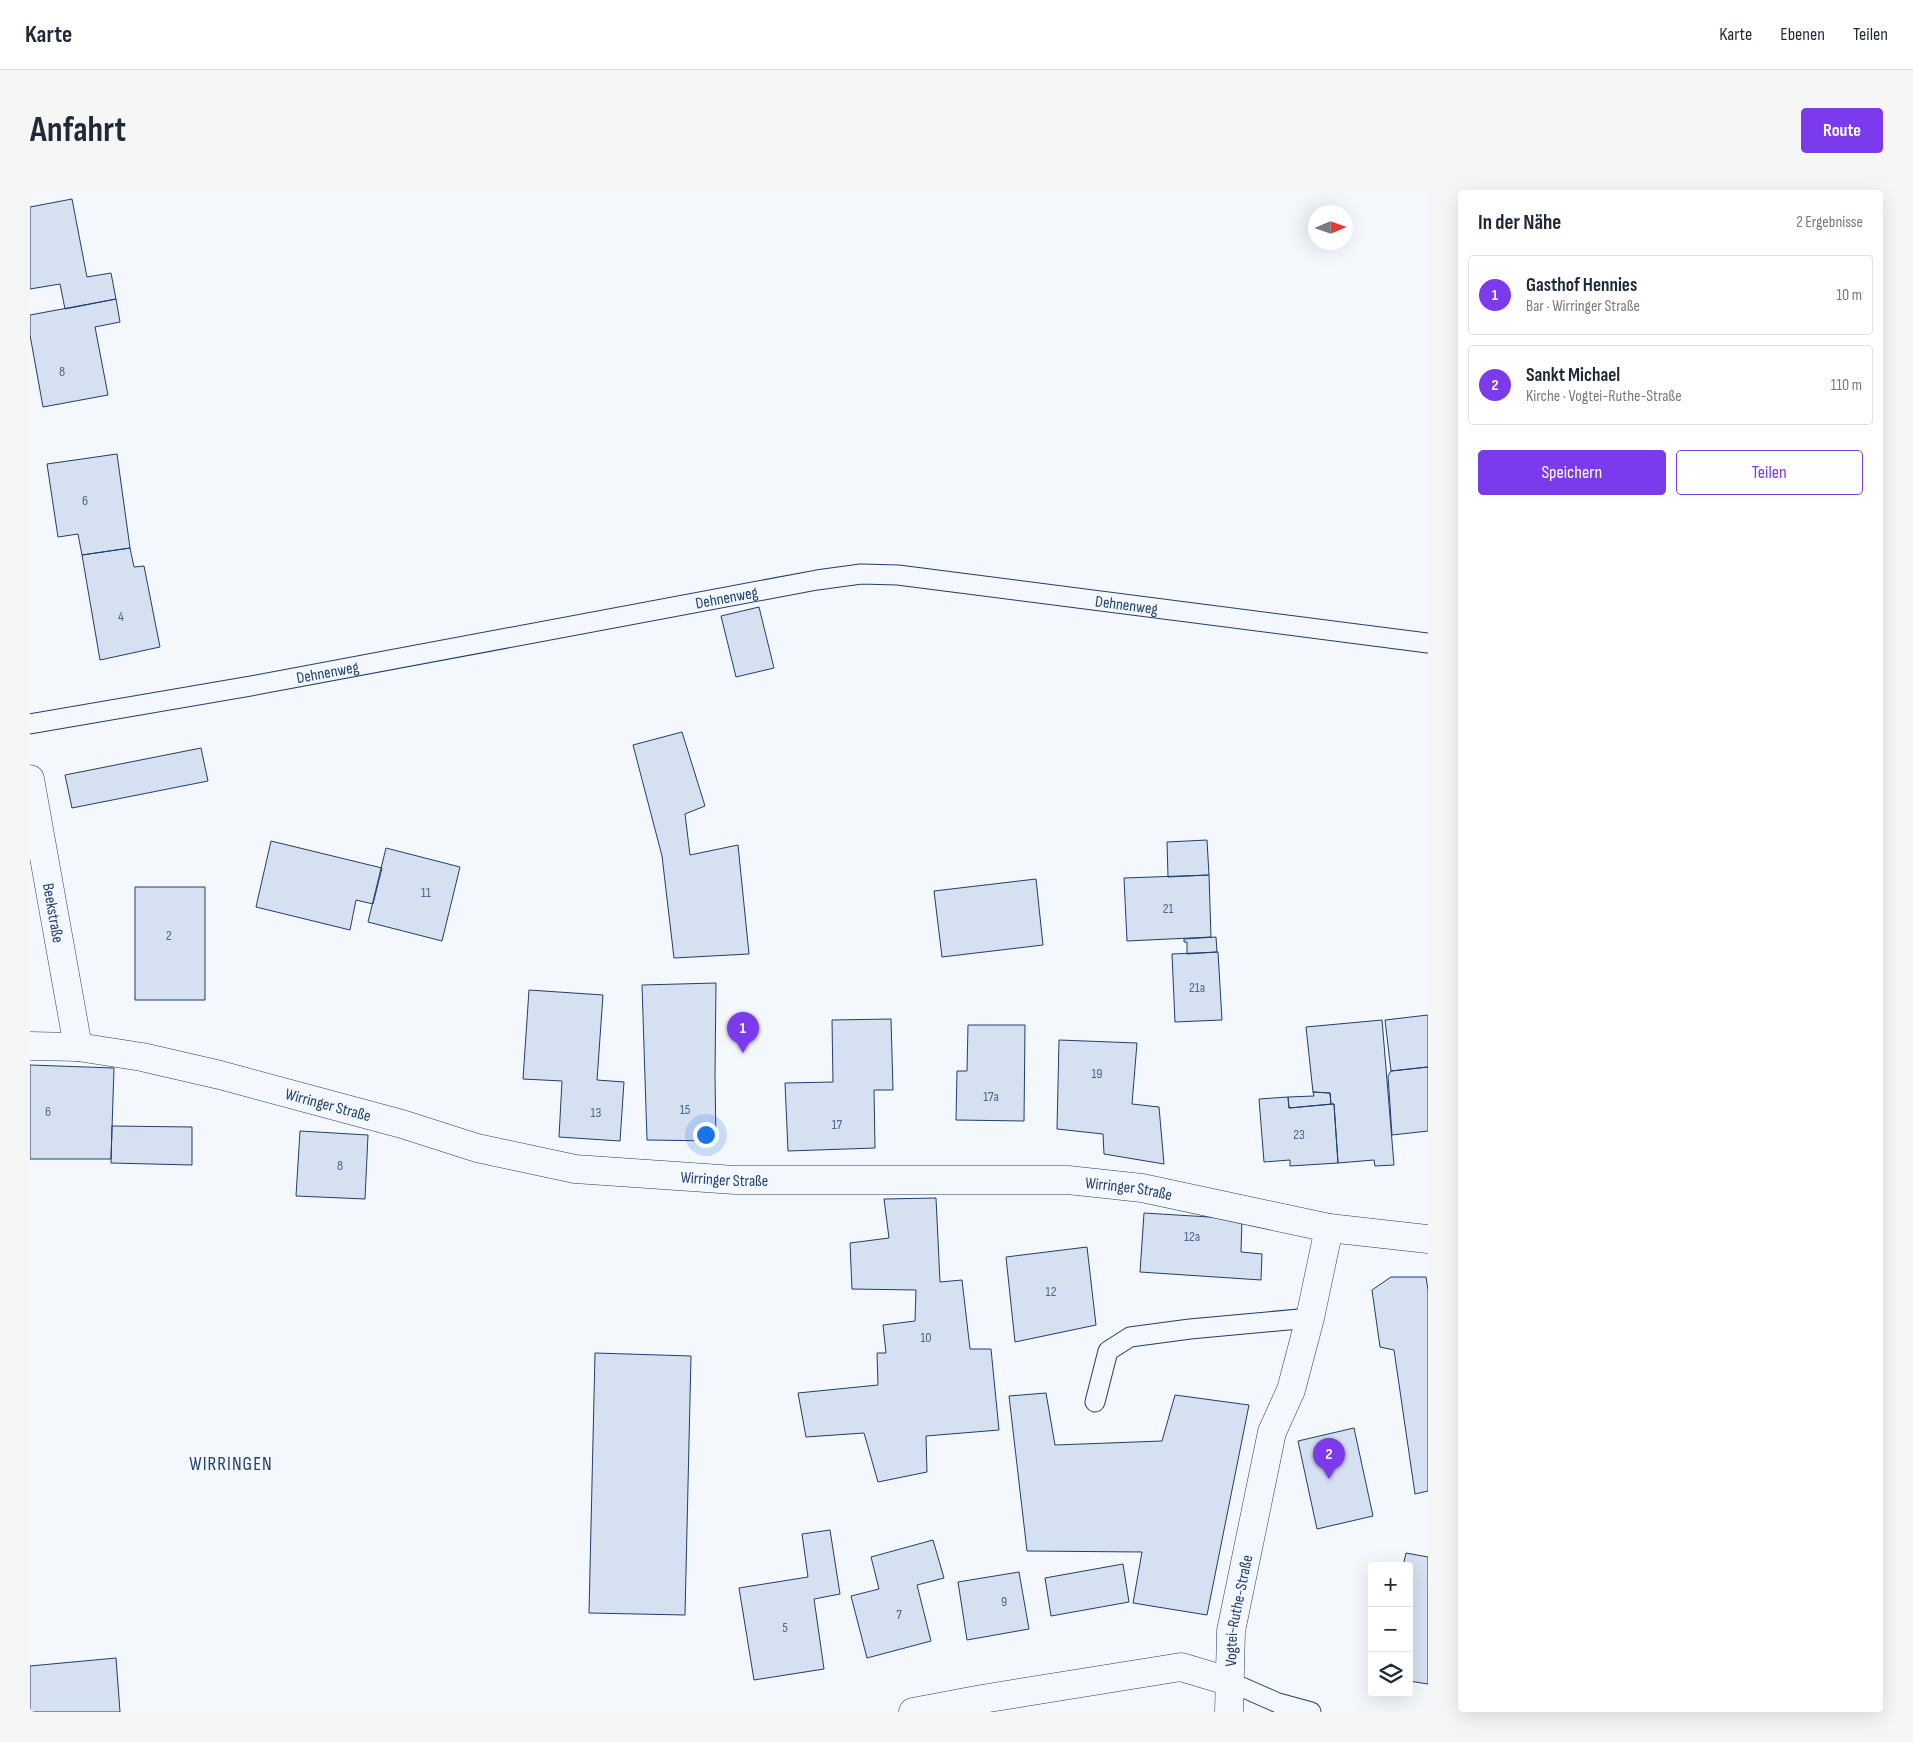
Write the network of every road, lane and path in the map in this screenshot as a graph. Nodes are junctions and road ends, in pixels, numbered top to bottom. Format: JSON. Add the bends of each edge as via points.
{"nodes":[{"id":1,"x":1428,"y":643,"type":"edge"},
{"id":2,"x":30,"y":724,"type":"edge"},
{"id":3,"x":30,"y":779,"type":"edge"},
{"id":4,"x":30,"y":1046,"type":"edge"},
{"id":5,"x":78,"y":1047,"type":"junction"},
{"id":6,"x":1329,"y":1228,"type":"junction"},
{"id":7,"x":1428,"y":1239,"type":"edge"},
{"id":8,"x":1310,"y":1318,"type":"junction"},
{"id":9,"x":1095,"y":1402,"type":"dead end"},
{"id":10,"x":1228,"y":1681,"type":"junction"},
{"id":11,"x":912,"y":1712,"type":"edge"},
{"id":12,"x":1229,"y":1712,"type":"edge"},
{"id":13,"x":1311,"y":1712,"type":"edge"}],
"edges":[{"from":1,"to":2,"type":"lane","name":"Dehnenweg","via":[[898,575],[861,574]]},
{"from":3,"to":5,"type":"street","name":"Beekstraße"},
{"from":4,"to":5,"type":"street","name":"Wirringer Straße"},
{"from":5,"to":6,"type":"street","name":"Wirringer Straße","via":[[142,1057],[220,1075],[402,1124],[477,1148],[575,1169],[735,1180],[1068,1180],[1142,1188]]},
{"from":6,"to":7,"type":"street","name":"Wirringer Straße"},
{"from":6,"to":8,"type":"street","name":"Vogtei-Ruthe-Straße"},
{"from":8,"to":9,"type":"lane","via":[[1130,1337],[1108,1351]]},
{"from":8,"to":10,"type":"street","name":"Vogtei-Ruthe-Straße","via":[[1291,1390],[1272,1432],[1231,1631]]},
{"from":10,"to":11,"type":"street","name":"Vogtei-Ruthe-Straße","via":[[1181,1667]]},
{"from":10,"to":12,"type":"street"},
{"from":10,"to":13,"type":"lane","via":[[1278,1703]]}]}
